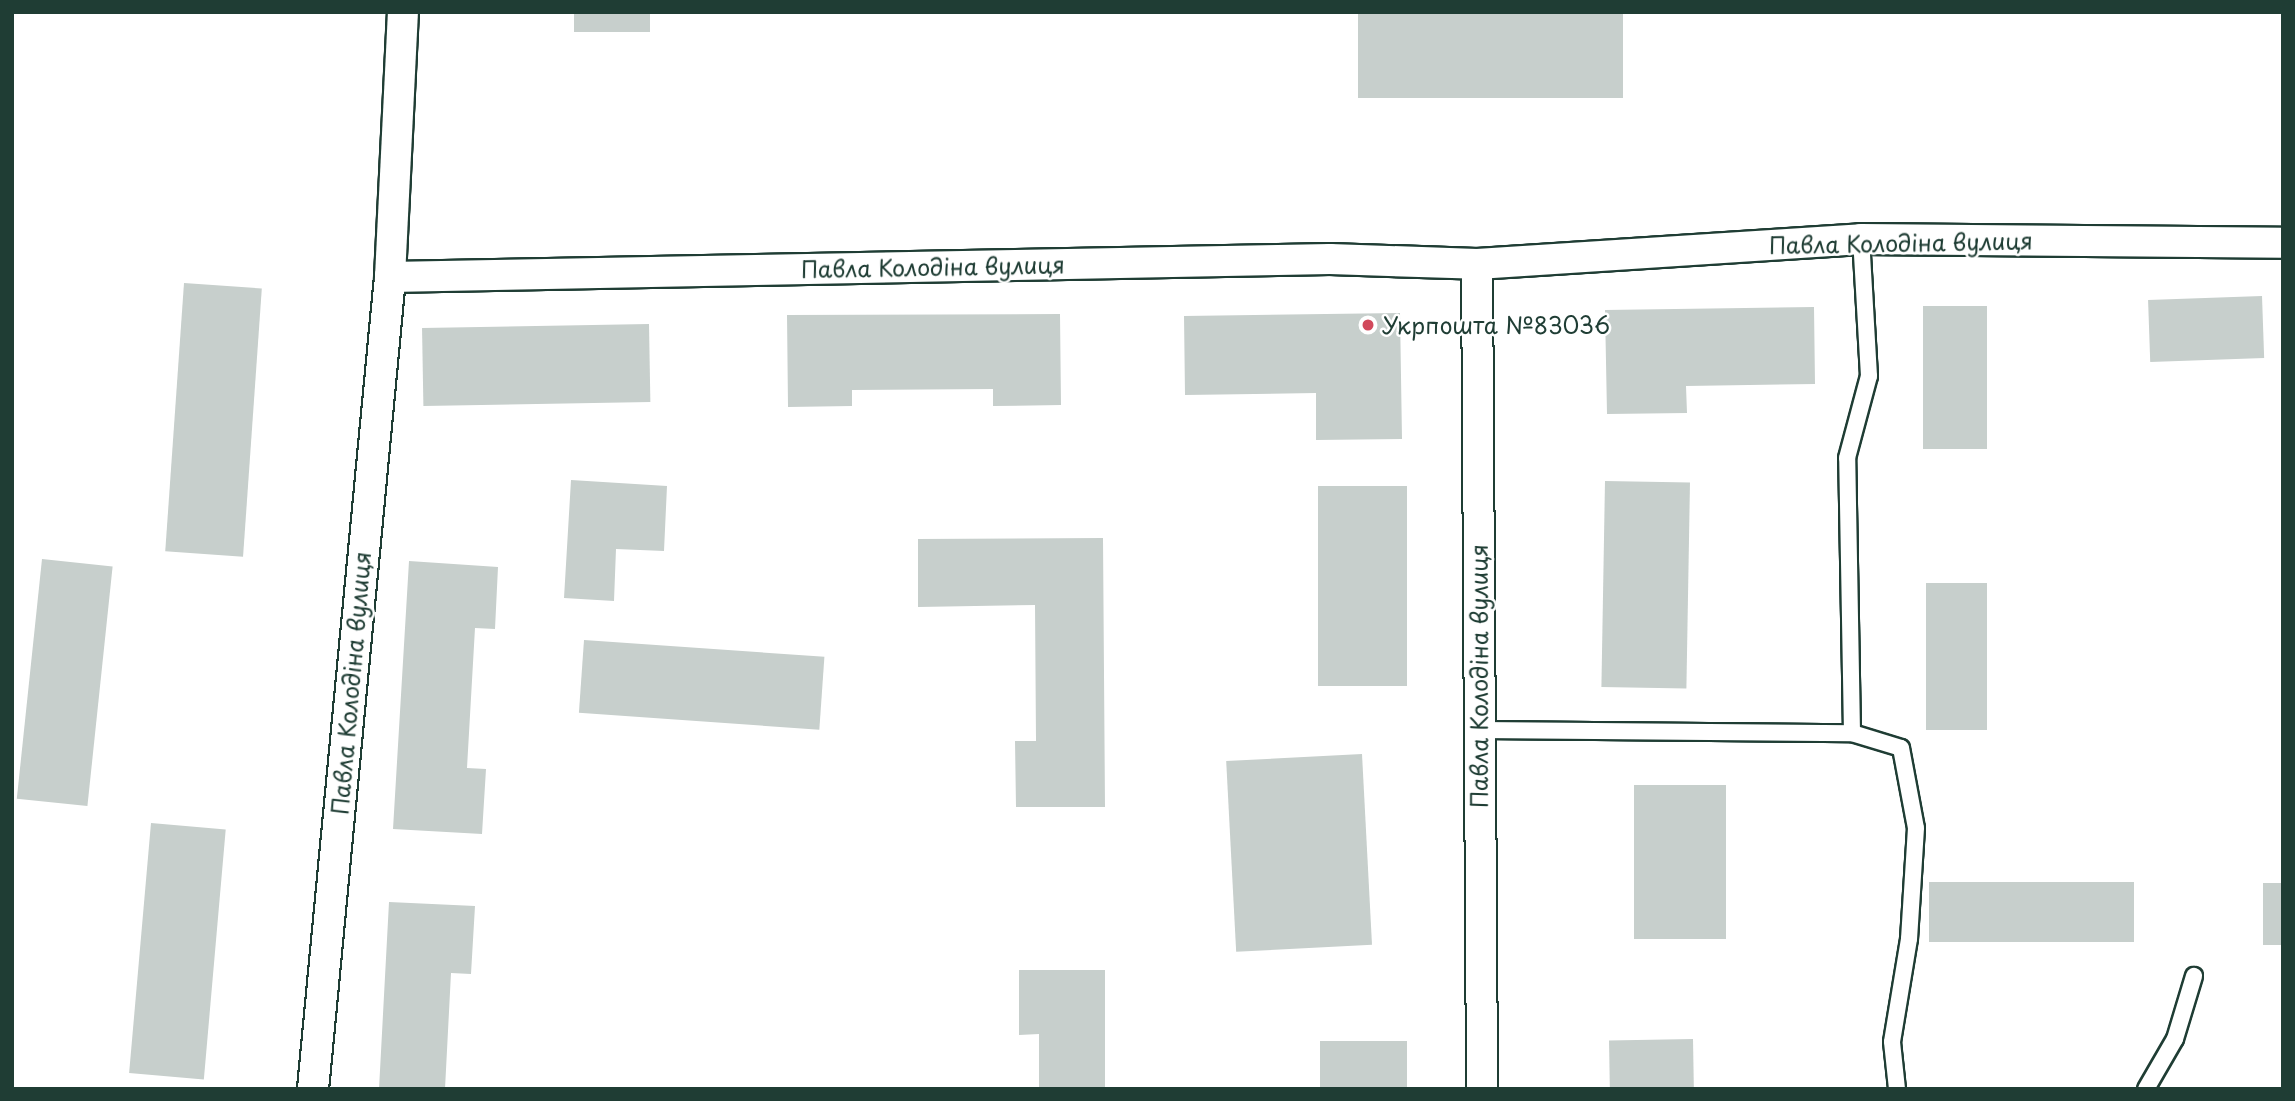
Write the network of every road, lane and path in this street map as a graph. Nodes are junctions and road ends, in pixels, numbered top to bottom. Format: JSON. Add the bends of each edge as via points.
{"nodes":[{"id":1,"x":403,"y":12,"type":"edge"},
{"id":2,"x":1861,"y":239,"type":"junction"},
{"id":3,"x":2283,"y":243,"type":"edge"},
{"id":4,"x":1477,"y":264,"type":"junction"},
{"id":5,"x":390,"y":277,"type":"junction"},
{"id":6,"x":1480,"y":730,"type":"junction"},
{"id":7,"x":1852,"y":733,"type":"junction"},
{"id":8,"x":2194,"y":976,"type":"dead end"},
{"id":9,"x":313,"y":1089,"type":"edge"},
{"id":10,"x":1482,"y":1089,"type":"edge"},
{"id":11,"x":1896,"y":1089,"type":"edge"},
{"id":12,"x":2146,"y":1089,"type":"edge"}],
"edges":[{"from":1,"to":5,"type":"street","name":"Павла Колодіна вулиця"},
{"from":2,"to":3,"type":"street","name":"Павла Колодіна вулиця"},
{"from":2,"to":4,"type":"street","name":"Павла Колодіна вулиця"},
{"from":2,"to":7,"type":"lane","via":[[1869,376],[1847,458]]},
{"from":4,"to":5,"type":"street","name":"Павла Колодіна вулиця","via":[[1330,259]]},
{"from":4,"to":6,"type":"street","name":"Павла Колодіна вулиця"},
{"from":5,"to":9,"type":"street","name":"Павла Колодіна вулиця"},
{"from":6,"to":7,"type":"lane"},
{"from":6,"to":10,"type":"street","name":"Павла Колодіна вулиця"},
{"from":7,"to":11,"type":"lane","via":[[1901,748],[1916,828],[1909,939],[1892,1042]]},
{"from":8,"to":12,"type":"lane","via":[[2175,1039]]}]}
